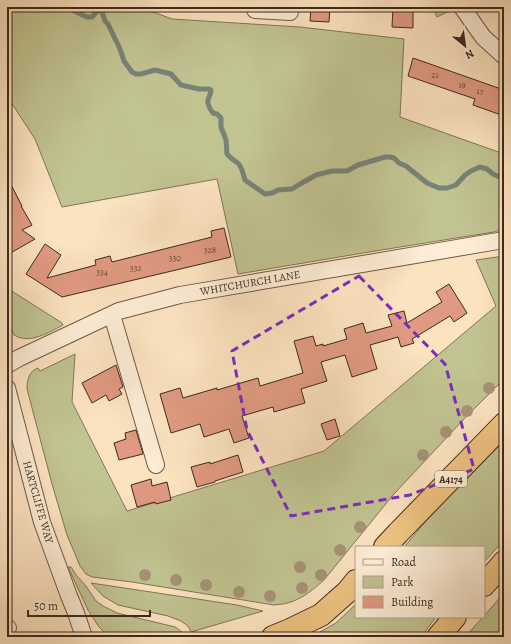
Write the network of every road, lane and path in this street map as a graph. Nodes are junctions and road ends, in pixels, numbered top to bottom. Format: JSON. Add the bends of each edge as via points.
{"nodes":[{"id":1,"x":462,"y":7,"type":"edge"},
{"id":2,"x":273,"y":9,"type":"edge"},
{"id":3,"x":255,"y":10,"type":"dead end"},
{"id":4,"x":290,"y":12,"type":"dead end"},
{"id":5,"x":504,"y":56,"type":"edge"},
{"id":6,"x":504,"y":240,"type":"edge"},
{"id":7,"x":112,"y":315,"type":"junction"},
{"id":8,"x":7,"y":365,"type":"edge"},
{"id":9,"x":7,"y":388,"type":"edge"},
{"id":10,"x":504,"y":408,"type":"edge"},
{"id":11,"x":504,"y":424,"type":"edge"},
{"id":12,"x":156,"y":465,"type":"dead end"},
{"id":13,"x":391,"y":540,"type":"edge"},
{"id":14,"x":504,"y":562,"type":"edge"},
{"id":15,"x":355,"y":582,"type":"edge"},
{"id":16,"x":485,"y":584,"type":"edge"},
{"id":17,"x":76,"y":613,"type":"junction"},
{"id":18,"x":454,"y":618,"type":"edge"},
{"id":19,"x":84,"y":637,"type":"edge"},
{"id":20,"x":96,"y":637,"type":"edge"},
{"id":21,"x":273,"y":637,"type":"edge"},
{"id":22,"x":438,"y":637,"type":"edge"}],
"edges":[{"from":1,"to":5,"type":"street","via":[[483,37]]},
{"from":2,"to":3,"type":"street"},
{"from":2,"to":4,"type":"street"},
{"from":6,"to":7,"type":"street","name":"WHITCHURCH LANE","via":[[180,295]]},
{"from":7,"to":8,"type":"street","name":"WHITCHURCH LANE"},
{"from":7,"to":12,"type":"street"},
{"from":9,"to":17,"type":"street","name":"HARTCLIFFE WAY","via":[[42,522]]},
{"from":10,"to":13,"type":"highway","via":[[439,477]]},
{"from":11,"to":13,"type":"highway","number":"A4174"},
{"from":14,"to":16,"type":"highway"},
{"from":15,"to":21,"type":"highway","via":[[321,615]]},
{"from":17,"to":19,"type":"street","name":"HARTCLIFFE WAY"},
{"from":17,"to":20,"type":"street","name":"HARTCLIFFE WAY"},
{"from":18,"to":22,"type":"highway"}]}
